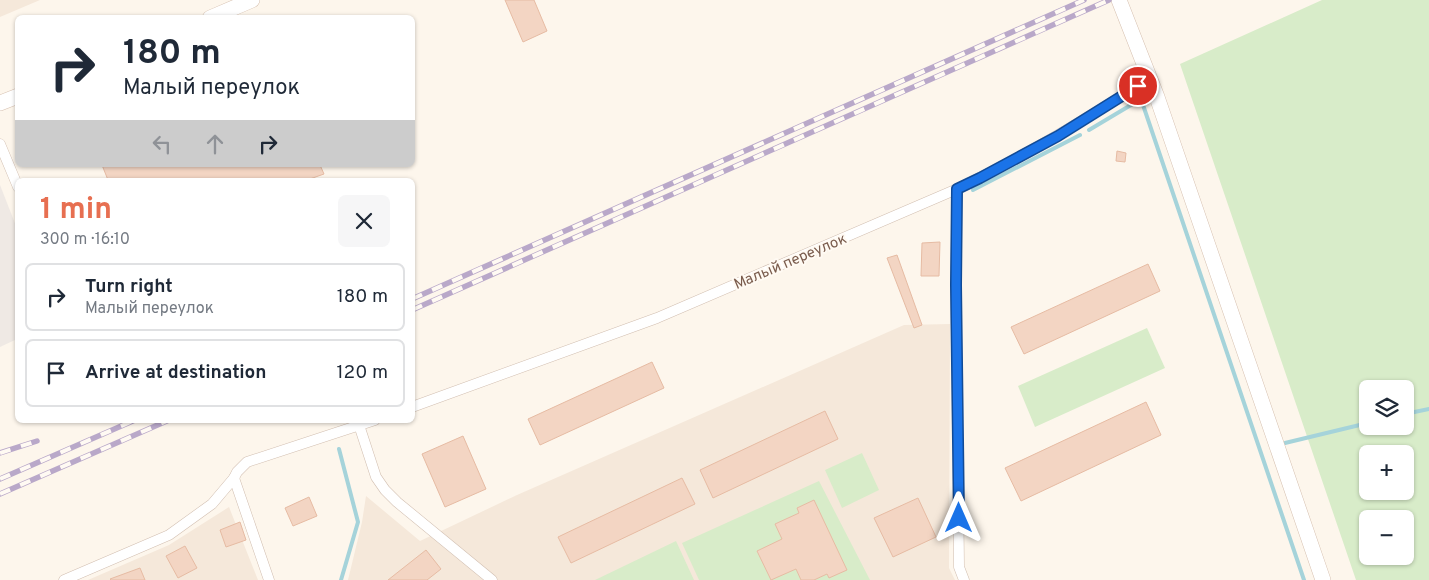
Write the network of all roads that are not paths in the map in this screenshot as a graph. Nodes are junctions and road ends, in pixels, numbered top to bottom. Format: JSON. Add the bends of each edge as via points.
{"nodes":[{"id":1,"x":252,"y":0,"type":"edge"},
{"id":2,"x":1119,"y":0,"type":"edge"},
{"id":3,"x":217,"y":15,"type":"edge"},
{"id":4,"x":1150,"y":78,"type":"junction"},
{"id":5,"x":15,"y":97,"type":"edge"},
{"id":6,"x":0,"y":103,"type":"edge"},
{"id":7,"x":0,"y":144,"type":"edge"},
{"id":8,"x":15,"y":180,"type":"edge"},
{"id":9,"x":957,"y":189,"type":"junction"},
{"id":10,"x":415,"y":406,"type":"edge"},
{"id":11,"x":365,"y":423,"type":"edge"},
{"id":12,"x":359,"y":425,"type":"junction"},
{"id":13,"x":234,"y":478,"type":"junction"},
{"id":14,"x":64,"y":580,"type":"edge"},
{"id":15,"x":269,"y":580,"type":"edge"},
{"id":16,"x":492,"y":580,"type":"edge"},
{"id":17,"x":964,"y":580,"type":"edge"},
{"id":18,"x":1323,"y":580,"type":"edge"}],
"edges":[{"from":1,"to":3,"type":"street"},
{"from":2,"to":4,"type":"street"},
{"from":4,"to":9,"type":"street","name":"Малый переулок","via":[[1058,136]]},
{"from":4,"to":18,"type":"street"},
{"from":5,"to":6,"type":"street"},
{"from":7,"to":8,"type":"street"},
{"from":9,"to":10,"type":"street","name":"Малый переулок","via":[[657,318]]},
{"from":9,"to":17,"type":"street","via":[[959,567]]},
{"from":11,"to":12,"type":"street"},
{"from":12,"to":13,"type":"street","via":[[248,462]]},
{"from":12,"to":16,"type":"street","via":[[376,477],[385,490]]},
{"from":13,"to":14,"type":"street","via":[[212,504],[169,535]]},
{"from":13,"to":15,"type":"street"}]}
